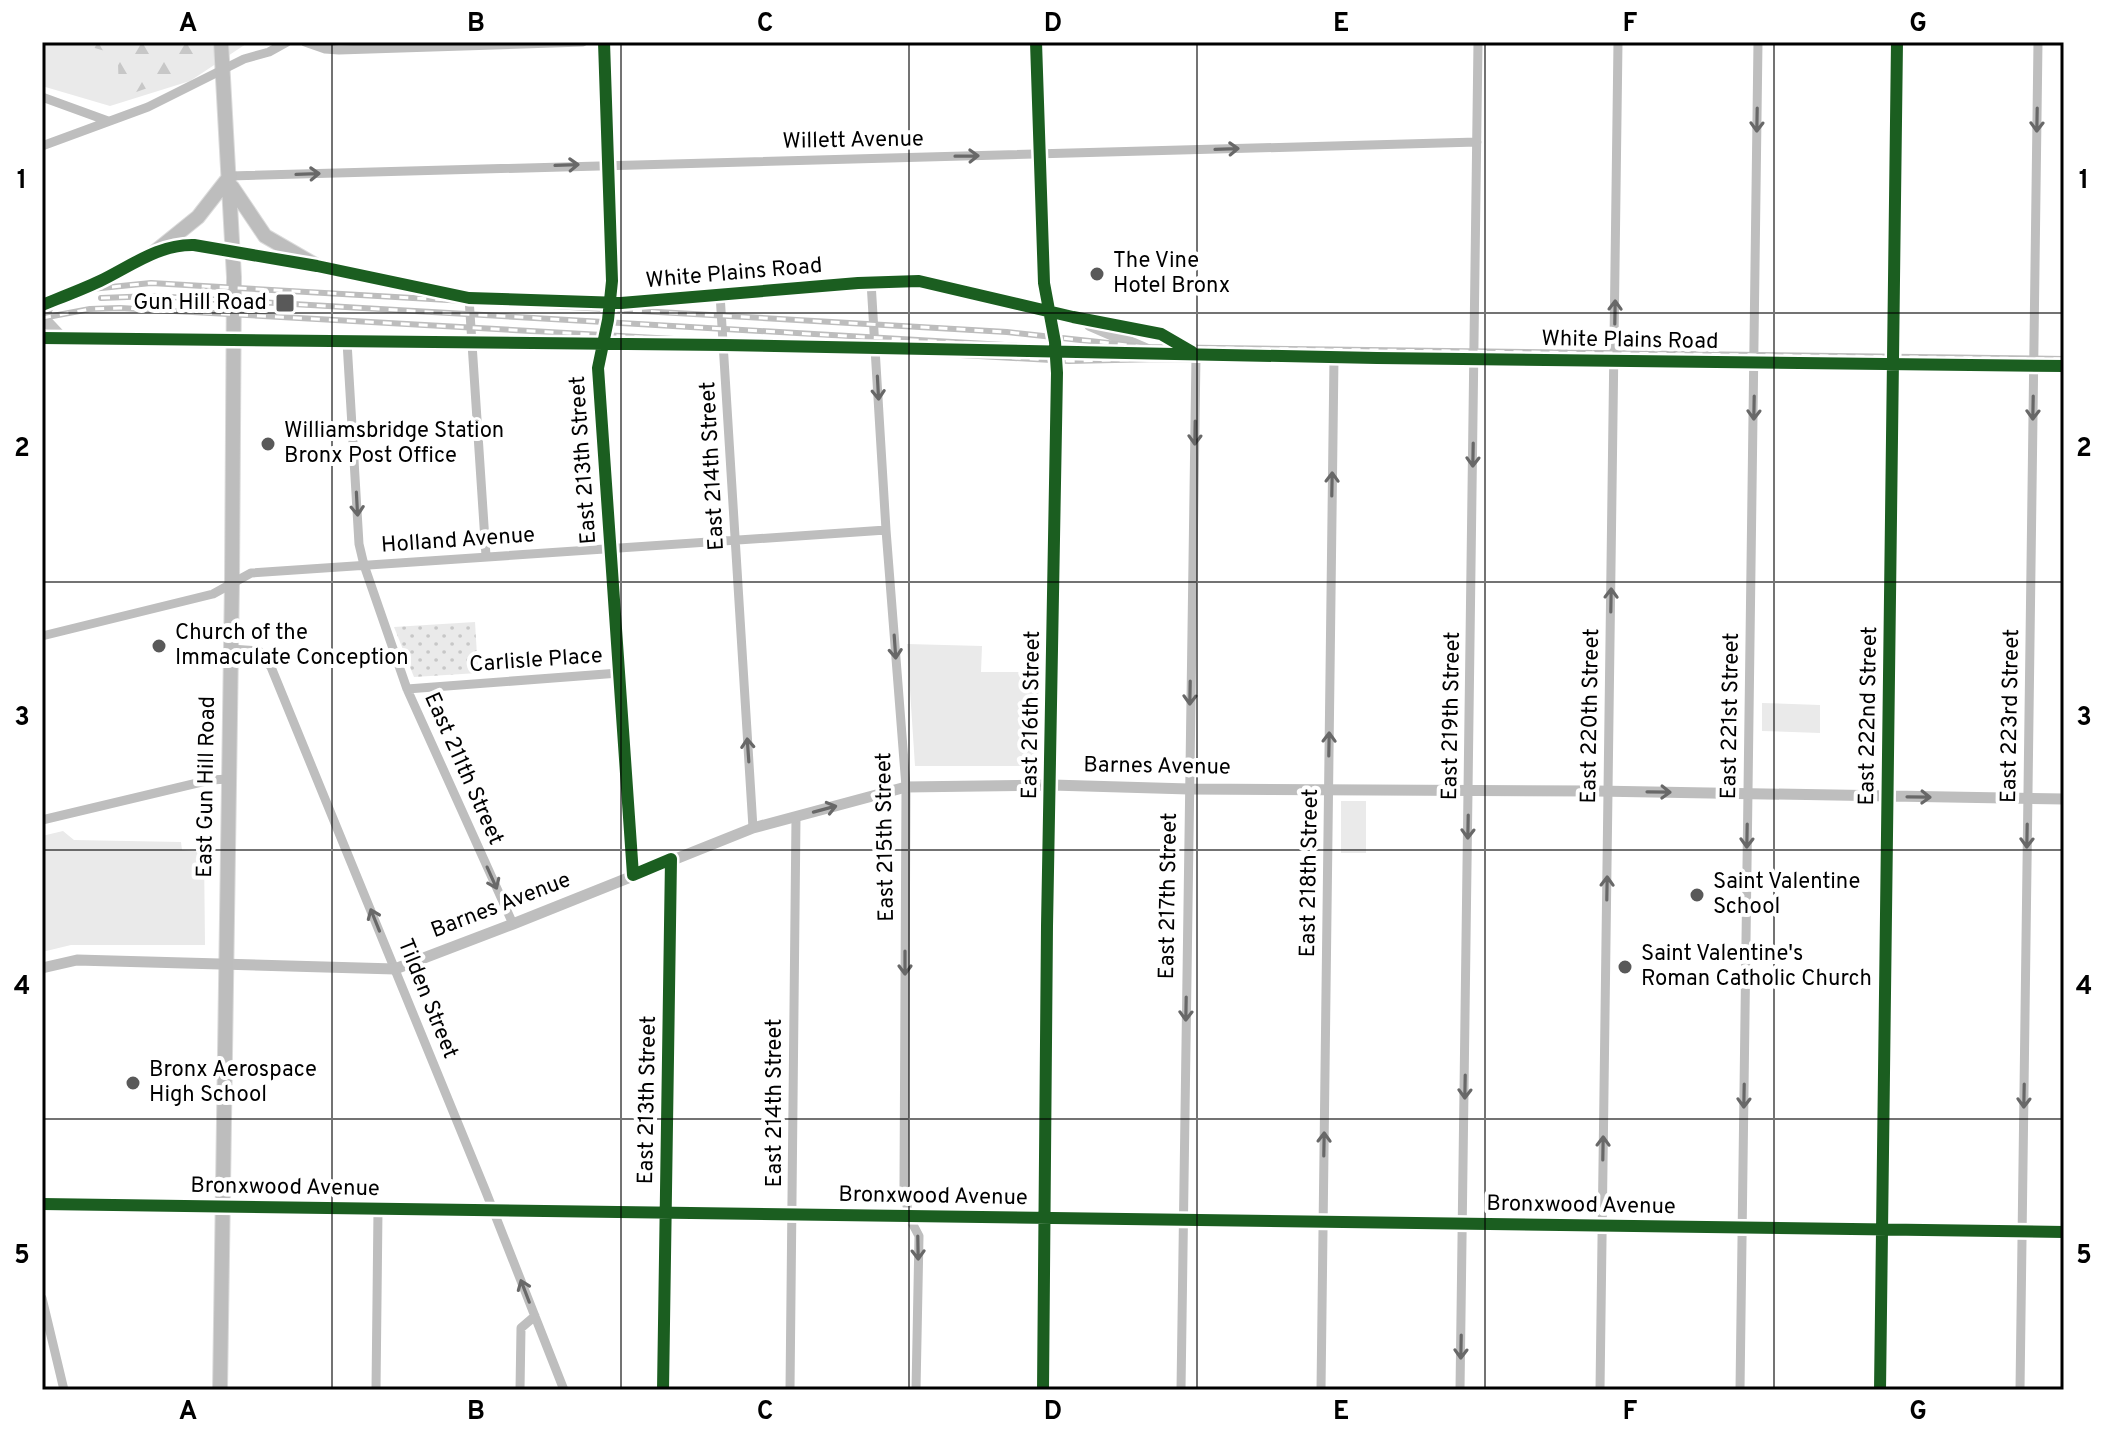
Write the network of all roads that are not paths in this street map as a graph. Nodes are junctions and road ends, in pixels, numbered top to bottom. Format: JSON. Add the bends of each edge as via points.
{"nodes":[{"id":1,"x":221,"y":42,"type":"edge"},
{"id":2,"x":287,"y":42,"type":"edge"},
{"id":3,"x":305,"y":42,"type":"edge"},
{"id":4,"x":583,"y":42,"type":"edge"},
{"id":5,"x":604,"y":42,"type":"edge"},
{"id":6,"x":1036,"y":42,"type":"edge"},
{"id":7,"x":1478,"y":42,"type":"edge"},
{"id":8,"x":1618,"y":42,"type":"edge"},
{"id":9,"x":1758,"y":42,"type":"edge"},
{"id":10,"x":1897,"y":42,"type":"edge"},
{"id":11,"x":2038,"y":42,"type":"edge"},
{"id":12,"x":223,"y":71,"type":"junction"},
{"id":13,"x":42,"y":97,"type":"edge"},
{"id":14,"x":108,"y":121,"type":"junction"},
{"id":15,"x":1477,"y":142,"type":"junction"},
{"id":16,"x":42,"y":146,"type":"edge"},
{"id":17,"x":1041,"y":154,"type":"junction"},
{"id":18,"x":609,"y":164,"type":"junction"},
{"id":19,"x":230,"y":180,"type":"junction"},
{"id":20,"x":233,"y":252,"type":"junction"},
{"id":21,"x":151,"y":255,"type":"junction"},
{"id":22,"x":317,"y":266,"type":"junction"},
{"id":23,"x":871,"y":282,"type":"junction"},
{"id":24,"x":720,"y":294,"type":"junction"},
{"id":25,"x":469,"y":298,"type":"junction"},
{"id":26,"x":47,"y":303,"type":"edge"},
{"id":27,"x":611,"y":303,"type":"junction"},
{"id":28,"x":1049,"y":311,"type":"junction"},
{"id":29,"x":1073,"y":317,"type":"junction"},
{"id":30,"x":42,"y":338,"type":"edge"},
{"id":31,"x":63,"y":338,"type":"junction"},
{"id":32,"x":232,"y":341,"type":"junction"},
{"id":33,"x":347,"y":342,"type":"junction"},
{"id":34,"x":471,"y":344,"type":"junction"},
{"id":35,"x":603,"y":345,"type":"junction"},
{"id":36,"x":724,"y":345,"type":"junction"},
{"id":37,"x":875,"y":349,"type":"junction"},
{"id":38,"x":1056,"y":352,"type":"junction"},
{"id":39,"x":1156,"y":354,"type":"junction"},
{"id":40,"x":1196,"y":355,"type":"junction"},
{"id":41,"x":1334,"y":357,"type":"junction"},
{"id":42,"x":1474,"y":359,"type":"junction"},
{"id":43,"x":1614,"y":360,"type":"junction"},
{"id":44,"x":1754,"y":362,"type":"junction"},
{"id":45,"x":1894,"y":364,"type":"junction"},
{"id":46,"x":2033,"y":366,"type":"junction"},
{"id":47,"x":2064,"y":366,"type":"edge"},
{"id":48,"x":886,"y":530,"type":"junction"},
{"id":49,"x":735,"y":540,"type":"junction"},
{"id":50,"x":610,"y":548,"type":"junction"},
{"id":51,"x":486,"y":556,"type":"junction"},
{"id":52,"x":364,"y":565,"type":"junction"},
{"id":53,"x":232,"y":582,"type":"junction"},
{"id":54,"x":42,"y":636,"type":"edge"},
{"id":55,"x":231,"y":649,"type":"junction"},
{"id":56,"x":619,"y":673,"type":"junction"},
{"id":57,"x":407,"y":689,"type":"junction"},
{"id":58,"x":229,"y":779,"type":"junction"},
{"id":59,"x":1052,"y":785,"type":"junction"},
{"id":60,"x":906,"y":787,"type":"junction"},
{"id":61,"x":1329,"y":788,"type":"junction"},
{"id":62,"x":1189,"y":789,"type":"junction"},
{"id":63,"x":1469,"y":790,"type":"junction"},
{"id":64,"x":1608,"y":791,"type":"junction"},
{"id":65,"x":1748,"y":794,"type":"junction"},
{"id":66,"x":1888,"y":797,"type":"junction"},
{"id":67,"x":2028,"y":799,"type":"junction"},
{"id":68,"x":2064,"y":799,"type":"edge"},
{"id":69,"x":796,"y":817,"type":"junction"},
{"id":70,"x":42,"y":820,"type":"edge"},
{"id":71,"x":753,"y":828,"type":"junction"},
{"id":72,"x":671,"y":859,"type":"junction"},
{"id":73,"x":633,"y":875,"type":"junction"},
{"id":74,"x":513,"y":924,"type":"junction"},
{"id":75,"x":226,"y":964,"type":"junction"},
{"id":76,"x":42,"y":968,"type":"edge"},
{"id":77,"x":395,"y":969,"type":"junction"},
{"id":78,"x":42,"y":1204,"type":"edge"},
{"id":79,"x":223,"y":1208,"type":"junction"},
{"id":80,"x":378,"y":1210,"type":"junction"},
{"id":81,"x":494,"y":1212,"type":"junction"},
{"id":82,"x":666,"y":1213,"type":"junction"},
{"id":83,"x":792,"y":1215,"type":"junction"},
{"id":84,"x":909,"y":1217,"type":"junction"},
{"id":85,"x":1045,"y":1219,"type":"junction"},
{"id":86,"x":1183,"y":1220,"type":"junction"},
{"id":87,"x":1323,"y":1222,"type":"junction"},
{"id":88,"x":1463,"y":1224,"type":"junction"},
{"id":89,"x":1602,"y":1226,"type":"junction"},
{"id":90,"x":1742,"y":1228,"type":"junction"},
{"id":91,"x":1882,"y":1230,"type":"junction"},
{"id":92,"x":2022,"y":1232,"type":"junction"},
{"id":93,"x":2064,"y":1232,"type":"edge"},
{"id":94,"x":42,"y":1298,"type":"edge"},
{"id":95,"x":535,"y":1316,"type":"junction"},
{"id":96,"x":44,"y":1317,"type":"edge"},
{"id":97,"x":64,"y":1390,"type":"edge"},
{"id":98,"x":220,"y":1390,"type":"edge"},
{"id":99,"x":376,"y":1390,"type":"edge"},
{"id":100,"x":520,"y":1390,"type":"edge"},
{"id":101,"x":564,"y":1390,"type":"edge"},
{"id":102,"x":663,"y":1390,"type":"edge"},
{"id":103,"x":790,"y":1390,"type":"edge"},
{"id":104,"x":916,"y":1390,"type":"edge"},
{"id":105,"x":1043,"y":1390,"type":"edge"},
{"id":106,"x":1181,"y":1390,"type":"edge"},
{"id":107,"x":1321,"y":1390,"type":"edge"},
{"id":108,"x":1460,"y":1390,"type":"edge"},
{"id":109,"x":1600,"y":1390,"type":"edge"},
{"id":110,"x":1740,"y":1390,"type":"edge"},
{"id":111,"x":1880,"y":1390,"type":"edge"},
{"id":112,"x":2020,"y":1390,"type":"edge"}],
"edges":[{"from":1,"to":12,"type":"main road","name":"East Gun Hill Road"},
{"from":2,"to":12,"type":"street"},
{"from":3,"to":4,"type":"street","via":[[339,50]]},
{"from":5,"to":18,"type":"street","name":"East 213th Street"},
{"from":6,"to":17,"type":"street","name":"East 216th Street"},
{"from":7,"to":15,"type":"street","name":"East 219th Street"},
{"from":43,"to":8,"type":"street","name":"East 220th Street","one_way":true},
{"from":9,"to":44,"type":"street","name":"East 221st Street","one_way":true},
{"from":10,"to":45,"type":"street","name":"East 222nd Street"},
{"from":11,"to":46,"type":"street","name":"East 223rd Street","one_way":true},
{"from":12,"to":14,"type":"street"},
{"from":12,"to":19,"type":"main road","name":"East Gun Hill Road"},
{"from":13,"to":14,"type":"street"},
{"from":14,"to":16,"type":"street"},
{"from":17,"to":15,"type":"street","name":"Willett Avenue","one_way":true},
{"from":15,"to":42,"type":"street","name":"East 219th Street"},
{"from":18,"to":17,"type":"street","name":"Willett Avenue","one_way":true},
{"from":17,"to":28,"type":"street","name":"East 216th Street"},
{"from":19,"to":18,"type":"street","name":"Willett Avenue","one_way":true},
{"from":18,"to":27,"type":"street","name":"East 213th Street"},
{"from":19,"to":20,"type":"main road","name":"East Gun Hill Road"},
{"from":19,"to":21,"type":"main road","via":[[198,217]]},
{"from":19,"to":22,"type":"main road","via":[[265,236]]},
{"from":20,"to":21,"type":"main road","name":"White Plains Road","via":[[186,245]]},
{"from":20,"to":22,"type":"main road","name":"White Plains Road"},
{"from":20,"to":32,"type":"main road","name":"East Gun Hill Road"},
{"from":21,"to":26,"type":"main road","name":"White Plains Road"},
{"from":22,"to":25,"type":"main road","name":"White Plains Road"},
{"from":23,"to":24,"type":"main road","name":"White Plains Road"},
{"from":23,"to":28,"type":"main road","name":"White Plains Road","via":[[931,283]]},
{"from":23,"to":37,"type":"street","name":"East 215th Street"},
{"from":24,"to":27,"type":"main road","name":"White Plains Road"},
{"from":24,"to":36,"type":"street","name":"East 214th Street"},
{"from":25,"to":27,"type":"main road","name":"White Plains Road"},
{"from":25,"to":34,"type":"street"},
{"from":26,"to":31,"type":"main road","via":[[46,321]]},
{"from":27,"to":35,"type":"street","name":"East 213th Street"},
{"from":28,"to":29,"type":"main road","name":"White Plains Road"},
{"from":28,"to":38,"type":"street","name":"East 216th Street"},
{"from":29,"to":39,"type":"main road","name":"White Plains Road"},
{"from":29,"to":40,"type":"main road","name":"White Plains Road","via":[[1161,334]]},
{"from":30,"to":31,"type":"main road","name":"White Plains Road"},
{"from":31,"to":32,"type":"main road","name":"White Plains Road"},
{"from":32,"to":33,"type":"main road","name":"White Plains Road"},
{"from":32,"to":53,"type":"main road","name":"East Gun Hill Road"},
{"from":33,"to":34,"type":"main road","name":"White Plains Road"},
{"from":33,"to":52,"type":"street","name":"East 211th Street","one_way":true},
{"from":34,"to":35,"type":"main road","name":"White Plains Road"},
{"from":34,"to":51,"type":"street"},
{"from":35,"to":36,"type":"main road","name":"White Plains Road"},
{"from":35,"to":50,"type":"street","name":"East 213th Street","via":[[598,365]]},
{"from":36,"to":37,"type":"main road","name":"White Plains Road"},
{"from":36,"to":49,"type":"street","name":"East 214th Street"},
{"from":37,"to":38,"type":"main road","name":"White Plains Road"},
{"from":37,"to":48,"type":"street","name":"East 215th Street","one_way":true},
{"from":38,"to":39,"type":"main road","name":"White Plains Road"},
{"from":38,"to":59,"type":"street","name":"East 216th Street"},
{"from":39,"to":40,"type":"main road","name":"White Plains Road"},
{"from":40,"to":41,"type":"main road","name":"White Plains Road"},
{"from":40,"to":62,"type":"street","name":"East 217th Street","one_way":true},
{"from":41,"to":42,"type":"main road","name":"White Plains Road"},
{"from":61,"to":41,"type":"street","name":"East 218th Street","one_way":true},
{"from":42,"to":43,"type":"main road","name":"White Plains Road"},
{"from":42,"to":63,"type":"street","name":"East 219th Street","one_way":true},
{"from":43,"to":44,"type":"main road","name":"White Plains Road"},
{"from":64,"to":43,"type":"street","name":"East 220th Street","one_way":true},
{"from":44,"to":45,"type":"main road","name":"White Plains Road"},
{"from":44,"to":65,"type":"street","name":"East 221st Street","one_way":true},
{"from":45,"to":46,"type":"main road","name":"White Plains Road"},
{"from":45,"to":66,"type":"street","name":"East 222nd Street"},
{"from":46,"to":47,"type":"main road","name":"White Plains Road"},
{"from":46,"to":67,"type":"street","name":"East 223rd Street","one_way":true},
{"from":48,"to":49,"type":"street","name":"Holland Avenue"},
{"from":48,"to":60,"type":"street","name":"East 215th Street","one_way":true},
{"from":49,"to":50,"type":"street","name":"Holland Avenue"},
{"from":71,"to":49,"type":"street","name":"East 214th Street","one_way":true},
{"from":50,"to":51,"type":"street","name":"Holland Avenue"},
{"from":50,"to":56,"type":"street","name":"East 213th Street"},
{"from":51,"to":52,"type":"street","name":"Holland Avenue"},
{"from":52,"to":53,"type":"street","name":"Holland Avenue","via":[[251,573]]},
{"from":52,"to":57,"type":"street","name":"East 211th Street"},
{"from":53,"to":54,"type":"street","name":"Holland Avenue","via":[[213,594]]},
{"from":53,"to":55,"type":"main road","name":"East Gun Hill Road"},
{"from":55,"to":58,"type":"main road","name":"East Gun Hill Road"},
{"from":77,"to":55,"type":"street","name":"Tilden Street","one_way":true,"via":[[271,667],[259,651]]},
{"from":56,"to":57,"type":"street","name":"Carlisle Place"},
{"from":56,"to":73,"type":"street","name":"East 213th Street"},
{"from":57,"to":74,"type":"street","name":"East 211th Street","one_way":true},
{"from":58,"to":70,"type":"street"},
{"from":58,"to":75,"type":"main road","name":"East Gun Hill Road"},
{"from":59,"to":60,"type":"street","name":"Barnes Avenue"},
{"from":59,"to":62,"type":"street","name":"Barnes Avenue"},
{"from":59,"to":85,"type":"street","name":"East 216th Street"},
{"from":69,"to":60,"type":"street","name":"Barnes Avenue","one_way":true},
{"from":60,"to":84,"type":"street","name":"East 215th Street","one_way":true,"via":[[904,1189]]},
{"from":61,"to":62,"type":"street","name":"Barnes Avenue"},
{"from":61,"to":63,"type":"street","name":"Barnes Avenue"},
{"from":87,"to":61,"type":"street","name":"East 218th Street","one_way":true},
{"from":62,"to":86,"type":"street","name":"East 217th Street","one_way":true},
{"from":63,"to":64,"type":"street","name":"Barnes Avenue"},
{"from":63,"to":88,"type":"street","name":"East 219th Street","one_way":true},
{"from":64,"to":65,"type":"street","name":"Barnes Avenue","one_way":true},
{"from":89,"to":64,"type":"street","name":"East 220th Street","one_way":true},
{"from":65,"to":66,"type":"street","name":"Barnes Avenue"},
{"from":65,"to":90,"type":"street","name":"East 221st Street","one_way":true},
{"from":66,"to":67,"type":"street","name":"Barnes Avenue","one_way":true},
{"from":66,"to":91,"type":"street","name":"East 222nd Street"},
{"from":67,"to":68,"type":"street","name":"Barnes Avenue"},
{"from":67,"to":92,"type":"street","name":"East 223rd Street","one_way":true},
{"from":69,"to":71,"type":"street","name":"Barnes Avenue"},
{"from":69,"to":83,"type":"street","name":"East 214th Street"},
{"from":71,"to":72,"type":"street","name":"Barnes Avenue"},
{"from":72,"to":73,"type":"street","name":"Barnes Avenue"},
{"from":72,"to":82,"type":"street","name":"East 213th Street"},
{"from":73,"to":74,"type":"street","name":"Barnes Avenue"},
{"from":74,"to":77,"type":"street","name":"Barnes Avenue"},
{"from":75,"to":76,"type":"street","name":"Barnes Avenue","via":[[77,960]]},
{"from":75,"to":77,"type":"street","name":"Barnes Avenue"},
{"from":75,"to":79,"type":"main road","name":"East Gun Hill Road"},
{"from":77,"to":81,"type":"street","name":"Tilden Street"},
{"from":78,"to":79,"type":"street","name":"Bronxwood Avenue"},
{"from":79,"to":80,"type":"street","name":"Bronxwood Avenue"},
{"from":79,"to":98,"type":"main road","name":"East Gun Hill Road"},
{"from":80,"to":81,"type":"street","name":"Bronxwood Avenue"},
{"from":80,"to":99,"type":"street"},
{"from":81,"to":82,"type":"street","name":"Bronxwood Avenue"},
{"from":95,"to":81,"type":"street","name":"Tilden Street","one_way":true},
{"from":82,"to":83,"type":"street","name":"Bronxwood Avenue"},
{"from":82,"to":102,"type":"street","name":"East 213th Street"},
{"from":83,"to":84,"type":"street","name":"Bronxwood Avenue"},
{"from":83,"to":103,"type":"street","name":"East 214th Street"},
{"from":84,"to":85,"type":"street","name":"Bronxwood Avenue"},
{"from":84,"to":104,"type":"street","name":"East 215th Street","one_way":true,"via":[[919,1236]]},
{"from":85,"to":86,"type":"street","name":"Bronxwood Avenue"},
{"from":85,"to":105,"type":"street","name":"East 216th Street"},
{"from":86,"to":87,"type":"street","name":"Bronxwood Avenue"},
{"from":86,"to":106,"type":"street","name":"East 217th Street"},
{"from":87,"to":88,"type":"street","name":"Bronxwood Avenue"},
{"from":87,"to":107,"type":"street","name":"East 218th Street"},
{"from":88,"to":89,"type":"street","name":"Bronxwood Avenue"},
{"from":88,"to":108,"type":"street","name":"East 219th Street","one_way":true},
{"from":89,"to":90,"type":"street","name":"Bronxwood Avenue"},
{"from":89,"to":109,"type":"street","name":"East 220th Street"},
{"from":90,"to":91,"type":"street","name":"Bronxwood Avenue"},
{"from":90,"to":110,"type":"street","name":"East 221st Street"},
{"from":91,"to":92,"type":"street","name":"Bronxwood Avenue"},
{"from":91,"to":111,"type":"street","name":"East 222nd Street"},
{"from":92,"to":93,"type":"street","name":"Bronxwood Avenue"},
{"from":92,"to":112,"type":"street","name":"East 223rd Street"},
{"from":94,"to":96,"type":"street"},
{"from":95,"to":100,"type":"street","via":[[521,1328]]},
{"from":95,"to":101,"type":"street","name":"Tilden Street"},
{"from":96,"to":97,"type":"street"}]}
